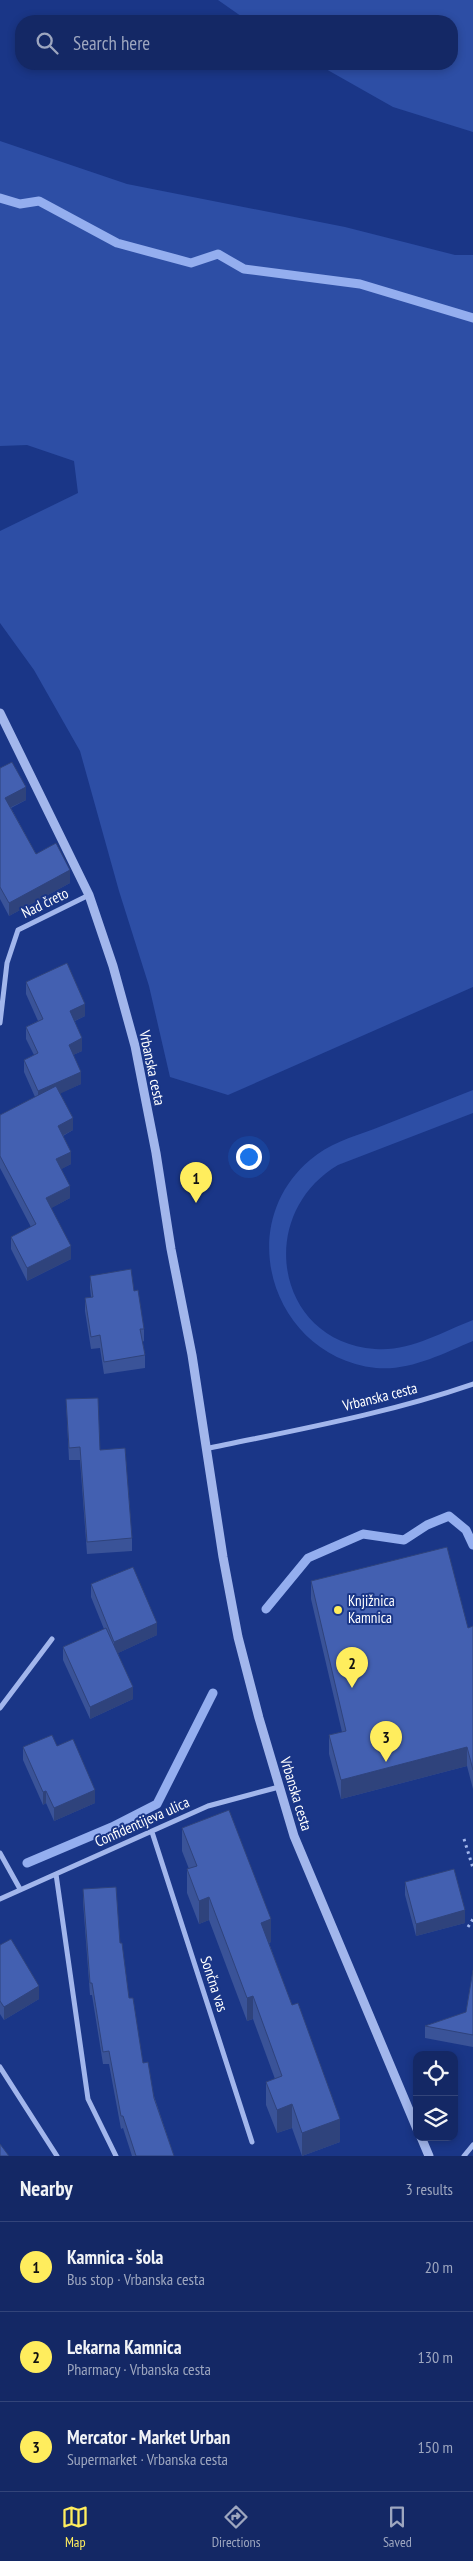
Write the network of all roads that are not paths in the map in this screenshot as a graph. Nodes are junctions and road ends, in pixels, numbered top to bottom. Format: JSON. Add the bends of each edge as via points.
{"nodes":[{"id":1,"x":0,"y":713,"type":"edge"},
{"id":2,"x":89,"y":895,"type":"junction"},
{"id":3,"x":0,"y":1023,"type":"edge"},
{"id":4,"x":473,"y":1384,"type":"edge"},
{"id":5,"x":205,"y":1449,"type":"junction"},
{"id":6,"x":52,"y":1639,"type":"dead end"},
{"id":7,"x":0,"y":1708,"type":"edge"},
{"id":8,"x":279,"y":1787,"type":"junction"},
{"id":9,"x":152,"y":1832,"type":"junction"},
{"id":10,"x":0,"y":1853,"type":"edge"},
{"id":11,"x":56,"y":1874,"type":"junction"},
{"id":12,"x":20,"y":1889,"type":"junction"},
{"id":13,"x":0,"y":1899,"type":"edge"},
{"id":14,"x":0,"y":2068,"type":"edge"},
{"id":15,"x":413,"y":2119,"type":"edge"},
{"id":16,"x":422,"y":2141,"type":"edge"},
{"id":17,"x":252,"y":2142,"type":"dead end"},
{"id":18,"x":473,"y":2145,"type":"edge"},
{"id":19,"x":57,"y":2156,"type":"edge"},
{"id":20,"x":116,"y":2156,"type":"edge"},
{"id":21,"x":429,"y":2156,"type":"edge"},
{"id":22,"x":464,"y":2156,"type":"edge"}],
"edges":[{"from":1,"to":2,"type":"street","name":"Vrbanska cesta"},
{"from":2,"to":3,"type":"street","name":"Nad čreto","via":[[18,930],[7,963]]},
{"from":2,"to":5,"type":"street","name":"Vrbanska cesta","via":[[135,1046],[192,1355]]},
{"from":4,"to":5,"type":"street","name":"Vrbanska cesta","via":[[434,1398],[330,1424]]},
{"from":5,"to":8,"type":"street","name":"Vrbanska cesta","via":[[238,1637]]},
{"from":6,"to":7,"type":"street"},
{"from":8,"to":9,"type":"street","name":"Confidentijeva ulica","via":[[208,1806]]},
{"from":8,"to":15,"type":"street","name":"Vrbanska cesta","via":[[294,1836]]},
{"from":9,"to":11,"type":"street","name":"Confidentijeva ulica"},
{"from":9,"to":17,"type":"street","name":"Sončna vas"},
{"from":10,"to":12,"type":"street"},
{"from":11,"to":12,"type":"street","name":"Confidentijeva ulica"},
{"from":11,"to":20,"type":"street","via":[[88,2099]]},
{"from":12,"to":13,"type":"street","name":"Confidentijeva ulica"},
{"from":14,"to":19,"type":"street"},
{"from":16,"to":21,"type":"street"},
{"from":18,"to":22,"type":"street"}]}
